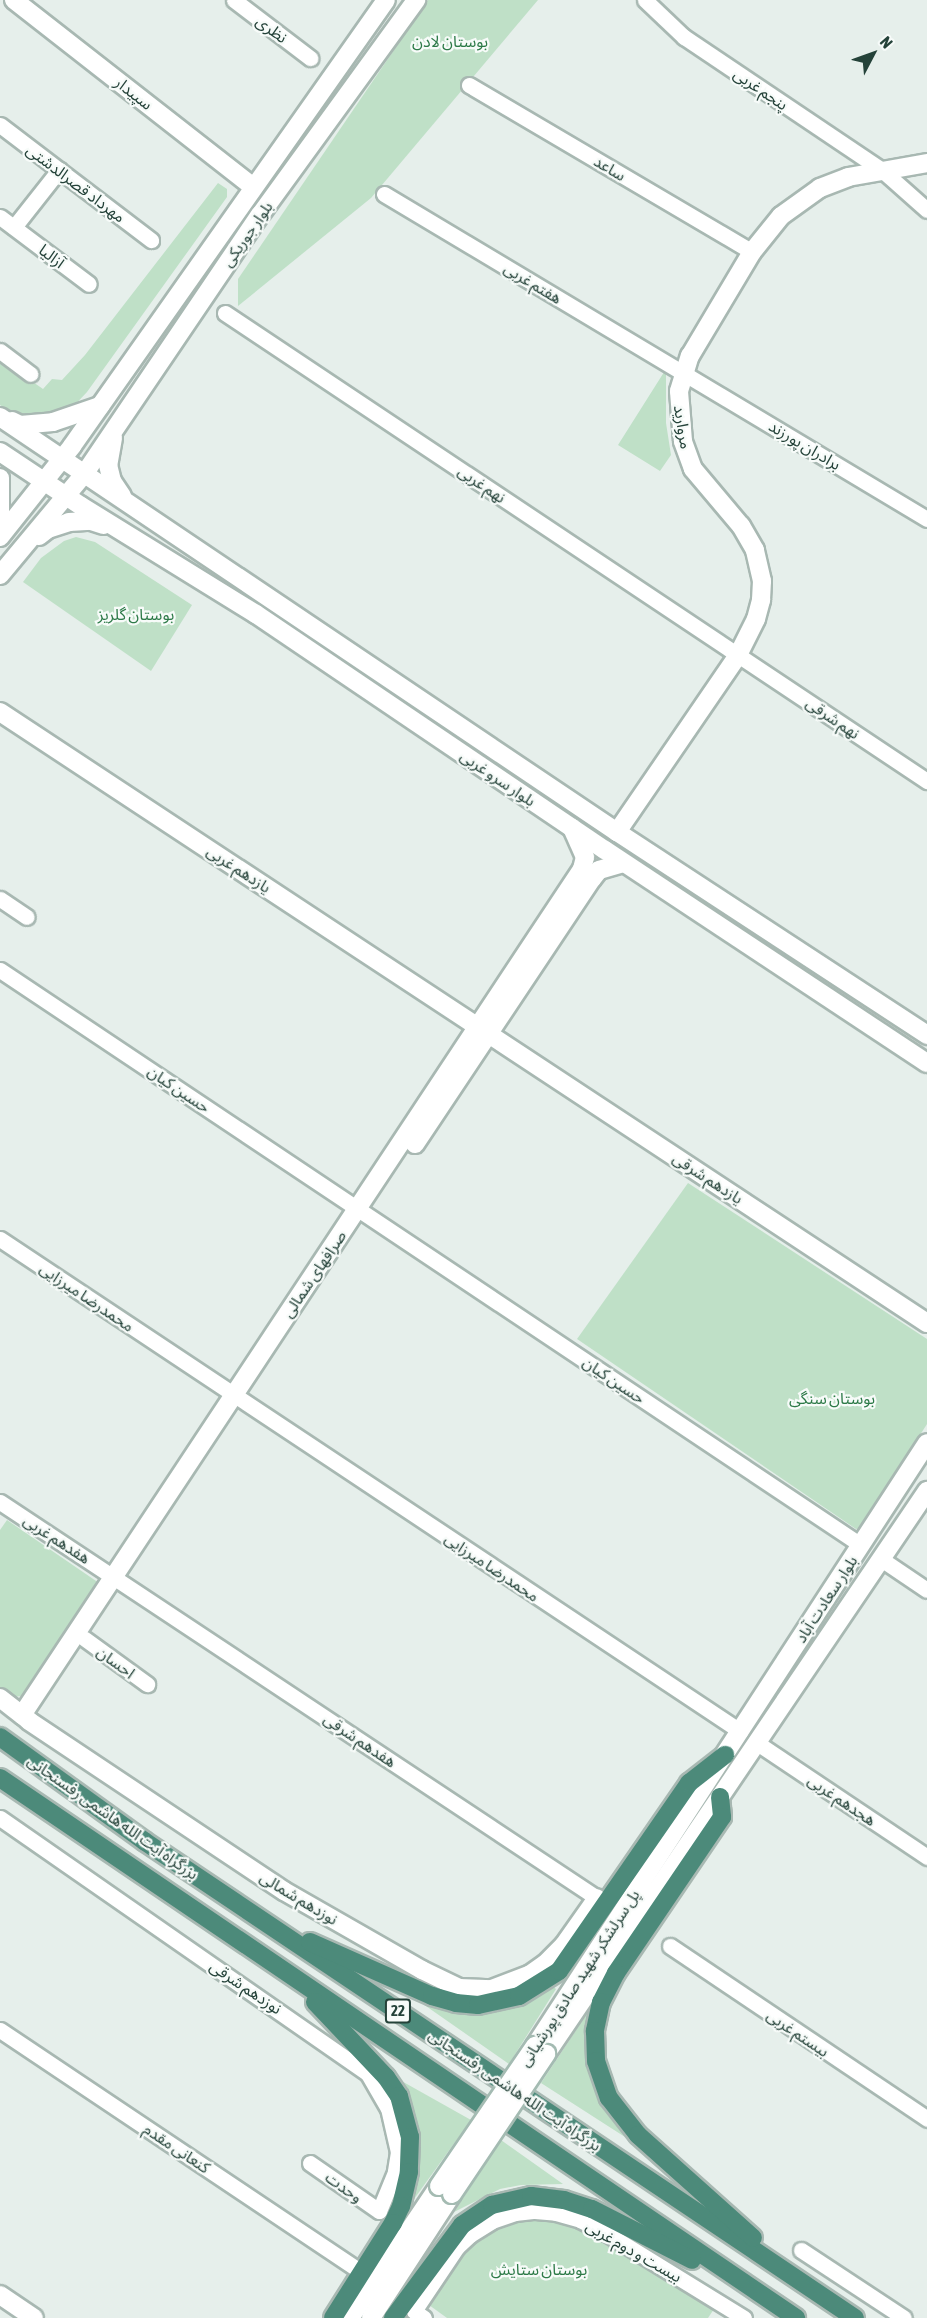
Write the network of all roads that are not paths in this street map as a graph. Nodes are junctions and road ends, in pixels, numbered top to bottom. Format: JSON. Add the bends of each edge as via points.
{"nodes":[{"id":1,"x":14,"y":0,"type":"edge"},
{"id":2,"x":234,"y":0,"type":"edge"},
{"id":3,"x":386,"y":0,"type":"edge"},
{"id":4,"x":416,"y":0,"type":"edge"},
{"id":5,"x":645,"y":0,"type":"edge"},
{"id":6,"x":310,"y":57,"type":"dead end"},
{"id":7,"x":469,"y":85,"type":"dead end"},
{"id":8,"x":0,"y":125,"type":"edge"},
{"id":9,"x":927,"y":164,"type":"edge"},
{"id":10,"x":59,"y":170,"type":"junction"},
{"id":11,"x":882,"y":170,"type":"junction"},
{"id":12,"x":254,"y":186,"type":"junction"},
{"id":13,"x":384,"y":194,"type":"dead end"},
{"id":14,"x":927,"y":210,"type":"edge"},
{"id":15,"x":0,"y":217,"type":"edge"},
{"id":16,"x":14,"y":227,"type":"junction"},
{"id":17,"x":151,"y":240,"type":"dead end"},
{"id":18,"x":752,"y":252,"type":"junction"},
{"id":19,"x":89,"y":284,"type":"dead end"},
{"id":20,"x":225,"y":313,"type":"dead end"},
{"id":21,"x":0,"y":351,"type":"edge"},
{"id":22,"x":683,"y":372,"type":"junction"},
{"id":23,"x":30,"y":374,"type":"dead end"},
{"id":24,"x":100,"y":406,"type":"junction"},
{"id":25,"x":0,"y":416,"type":"edge"},
{"id":26,"x":120,"y":422,"type":"junction"},
{"id":27,"x":0,"y":452,"type":"edge"},
{"id":28,"x":63,"y":458,"type":"junction"},
{"id":29,"x":85,"y":473,"type":"junction"},
{"id":30,"x":0,"y":478,"type":"edge"},
{"id":31,"x":45,"y":482,"type":"junction"},
{"id":32,"x":66,"y":497,"type":"junction"},
{"id":33,"x":134,"y":509,"type":"junction"},
{"id":34,"x":927,"y":519,"type":"edge"},
{"id":35,"x":0,"y":525,"type":"edge"},
{"id":36,"x":122,"y":532,"type":"junction"},
{"id":37,"x":0,"y":537,"type":"edge"},
{"id":38,"x":23,"y":548,"type":"junction"},
{"id":39,"x":193,"y":548,"type":"junction"},
{"id":40,"x":180,"y":567,"type":"junction"},
{"id":41,"x":0,"y":576,"type":"edge"},
{"id":42,"x":738,"y":655,"type":"junction"},
{"id":43,"x":0,"y":712,"type":"edge"},
{"id":44,"x":927,"y":781,"type":"edge"},
{"id":45,"x":572,"y":828,"type":"junction"},
{"id":46,"x":617,"y":832,"type":"junction"},
{"id":47,"x":623,"y":863,"type":"junction"},
{"id":48,"x":0,"y":899,"type":"edge"},
{"id":49,"x":27,"y":918,"type":"dead end"},
{"id":50,"x":0,"y":970,"type":"edge"},
{"id":51,"x":483,"y":1030,"type":"junction"},
{"id":52,"x":927,"y":1035,"type":"edge"},
{"id":53,"x":927,"y":1063,"type":"edge"},
{"id":54,"x":363,"y":1212,"type":"junction"},
{"id":55,"x":0,"y":1239,"type":"edge"},
{"id":56,"x":927,"y":1323,"type":"edge"},
{"id":57,"x":239,"y":1398,"type":"junction"},
{"id":58,"x":927,"y":1443,"type":"edge"},
{"id":59,"x":927,"y":1491,"type":"edge"},
{"id":60,"x":0,"y":1502,"type":"edge"},
{"id":61,"x":861,"y":1545,"type":"junction"},
{"id":62,"x":881,"y":1559,"type":"junction"},
{"id":63,"x":118,"y":1580,"type":"junction"},
{"id":64,"x":927,"y":1590,"type":"edge"},
{"id":65,"x":86,"y":1639,"type":"junction"},
{"id":66,"x":147,"y":1684,"type":"dead end"},
{"id":67,"x":0,"y":1698,"type":"edge"},
{"id":68,"x":26,"y":1719,"type":"junction"},
{"id":69,"x":740,"y":1731,"type":"junction"},
{"id":70,"x":0,"y":1737,"type":"edge"},
{"id":71,"x":757,"y":1743,"type":"junction"},
{"id":72,"x":725,"y":1755,"type":"junction"},
{"id":73,"x":0,"y":1778,"type":"edge"},
{"id":74,"x":720,"y":1797,"type":"junction"},
{"id":75,"x":0,"y":1818,"type":"edge"},
{"id":76,"x":927,"y":1857,"type":"edge"},
{"id":77,"x":597,"y":1898,"type":"joint"},
{"id":78,"x":269,"y":1924,"type":"junction"},
{"id":79,"x":670,"y":1946,"type":"dead end"},
{"id":80,"x":279,"y":1968,"type":"junction"},
{"id":81,"x":0,"y":2030,"type":"edge"},
{"id":82,"x":540,"y":2050,"type":"junction"},
{"id":83,"x":927,"y":2119,"type":"edge"},
{"id":84,"x":310,"y":2163,"type":"dead end"},
{"id":85,"x":446,"y":2190,"type":"junction"},
{"id":86,"x":379,"y":2211,"type":"joint"},
{"id":87,"x":801,"y":2250,"type":"dead end"},
{"id":88,"x":353,"y":2266,"type":"dead end"},
{"id":89,"x":798,"y":2280,"type":"junction"},
{"id":90,"x":747,"y":2286,"type":"junction"},
{"id":91,"x":0,"y":2295,"type":"edge"},
{"id":92,"x":419,"y":2315,"type":"edge"},
{"id":93,"x":34,"y":2318,"type":"edge"},
{"id":94,"x":333,"y":2318,"type":"edge"},
{"id":95,"x":350,"y":2318,"type":"edge"},
{"id":96,"x":371,"y":2318,"type":"edge"},
{"id":97,"x":393,"y":2318,"type":"edge"},
{"id":98,"x":744,"y":2318,"type":"edge"},
{"id":99,"x":796,"y":2318,"type":"edge"},
{"id":100,"x":855,"y":2318,"type":"edge"},
{"id":101,"x":904,"y":2318,"type":"edge"}],
"edges":[{"from":1,"to":12,"type":"main road","name":"سپیدار"},
{"from":2,"to":6,"type":"street","name":"نظری"},
{"from":3,"to":12,"type":"main road","name":"بلوار جوریکی"},
{"from":4,"to":26,"type":"main road","name":"بلوار جوریکی","via":[[260,215]]},
{"from":5,"to":11,"type":"street","name":"پنجم غربی","via":[[684,37]]},
{"from":7,"to":18,"type":"street","name":"ساعد"},
{"from":8,"to":10,"type":"street","name":"مهرداد قصرالدشتی"},
{"from":9,"to":11,"type":"main road","name":"مروارید"},
{"from":10,"to":16,"type":"street"},
{"from":10,"to":17,"type":"street","name":"مهرداد قصرالدشتی"},
{"from":11,"to":14,"type":"street","name":"پنجم غربی"},
{"from":11,"to":18,"type":"main road","name":"مروارید","via":[[848,177],[806,197],[769,227]]},
{"from":12,"to":24,"type":"main road","name":"بلوار جوریکی"},
{"from":13,"to":22,"type":"street","name":"هفتم غربی"},
{"from":15,"to":16,"type":"street","name":"آزالیا"},
{"from":16,"to":19,"type":"street","name":"آزالیا"},
{"from":18,"to":22,"type":"main road","name":"مروارید"},
{"from":20,"to":42,"type":"street","name":"نهم غربی"},
{"from":21,"to":23,"type":"street"},
{"from":22,"to":34,"type":"street","name":"برادران پورزند"},
{"from":22,"to":42,"type":"main road","name":"مروارید","via":[[679,416],[687,456],[693,470],[749,537],[759,564],[761,600]]},
{"from":24,"to":25,"type":"main road","via":[[38,424],[20,425]]},
{"from":24,"to":28,"type":"main road","name":"بلوار جوریکی"},
{"from":25,"to":28,"type":"main road"},
{"from":26,"to":29,"type":"main road","name":"بلوار جوریکی"},
{"from":26,"to":33,"type":"main road","via":[[108,465],[118,492]]},
{"from":27,"to":31,"type":"main road"},
{"from":28,"to":29,"type":"main road","name":"بلوار سرو غربی"},
{"from":28,"to":31,"type":"main road","name":"بلوار جوریکی"},
{"from":29,"to":32,"type":"main road","name":"بلوار جوریکی"},
{"from":29,"to":33,"type":"main road","name":"بلوار سرو غربی"},
{"from":30,"to":35,"type":"main road"},
{"from":31,"to":32,"type":"main road","name":"بلوار سرو غربی"},
{"from":31,"to":37,"type":"main road","name":"بلوار جوریکی"},
{"from":32,"to":36,"type":"main road","name":"بلوار سرو غربی"},
{"from":32,"to":38,"type":"main road","name":"بلوار جوریکی"},
{"from":33,"to":39,"type":"main road","name":"بلوار سرو غربی"},
{"from":36,"to":38,"type":"main road","via":[[91,521],[69,522],[48,529]]},
{"from":36,"to":40,"type":"main road","name":"بلوار سرو غربی"},
{"from":38,"to":41,"type":"main road"},
{"from":39,"to":40,"type":"main road","via":[[204,568],[201,571]]},
{"from":39,"to":46,"type":"main road","name":"بلوار سرو غربی"},
{"from":40,"to":45,"type":"main road","name":"بلوار سرو غربی"},
{"from":42,"to":44,"type":"street","name":"نهم شرقی"},
{"from":42,"to":46,"type":"main road","name":"مروارید"},
{"from":43,"to":51,"type":"main road","name":"یازدهم غربی"},
{"from":45,"to":47,"type":"main road","name":"بلوار سرو غربی"},
{"from":45,"to":51,"type":"main road","name":"صرافهای شمالی","via":[[585,857],[582,869]]},
{"from":46,"to":52,"type":"main road","name":"بلوار سرو غربی"},
{"from":47,"to":51,"type":"main road","name":"صرافهای شمالی","via":[[599,870]]},
{"from":47,"to":53,"type":"main road","name":"بلوار سرو غربی"},
{"from":48,"to":49,"type":"street"},
{"from":50,"to":54,"type":"street","name":"حسین کیان"},
{"from":51,"to":54,"type":"main road","name":"صرافهای شمالی"},
{"from":51,"to":56,"type":"main road","name":"یازدهم شرقی"},
{"from":54,"to":57,"type":"main road","name":"صرافهای شمالی"},
{"from":54,"to":61,"type":"street","name":"حسین کیان"},
{"from":55,"to":57,"type":"street","name":"محمدرضا میرزایی"},
{"from":57,"to":63,"type":"main road","name":"صرافهای شمالی"},
{"from":57,"to":69,"type":"street","name":"محمدرضا میرزایی"},
{"from":58,"to":61,"type":"main road","name":"بلوار سعادت آباد"},
{"from":59,"to":62,"type":"main road","name":"بلوار سعادت آباد"},
{"from":60,"to":63,"type":"street","name":"هفدهم غربی"},
{"from":61,"to":69,"type":"main road","name":"بلوار سعادت آباد"},
{"from":62,"to":64,"type":"street"},
{"from":62,"to":71,"type":"main road","name":"بلوار سعادت آباد"},
{"from":63,"to":65,"type":"main road","name":"صرافهای شمالی"},
{"from":63,"to":68,"type":"main road","name":"صرافهای شمالی"},
{"from":63,"to":77,"type":"street","name":"هفدهم شرقی"},
{"from":65,"to":66,"type":"street","name":"احسان"},
{"from":65,"to":68,"type":"main road","name":"صرافهای شمالی"},
{"from":67,"to":68,"type":"main road","name":"نوزدهم شمالی"},
{"from":68,"to":77,"type":"main road","name":"نوزدهم شمالی","via":[[284,1891],[459,1988],[492,1989],[529,1975],[564,1945]]},
{"from":69,"to":72,"type":"main road","name":"بلوار سعادت آباد"},
{"from":70,"to":78,"type":"highway","name":"بزرگراه آیت الله هاشمی رفسنجانی","number":"22","via":[[144,1841]]},
{"from":71,"to":74,"type":"main road","name":"بلوار سعادت آباد"},
{"from":71,"to":76,"type":"street","name":"هجدهم غربی"},
{"from":72,"to":78,"type":"highway","via":[[689,1783],[559,1971],[519,1996],[478,2005],[441,1999]]},
{"from":72,"to":82,"type":"main road","name":"پل سرلشکر شهید صادق پورشیانی"},
{"from":73,"to":80,"type":"highway","name":"بزرگراه آیت الله هاشمی رفسنجانی","number":"22"},
{"from":74,"to":82,"type":"main road","name":"پل سرلشکر شهید صادق پورشیانی"},
{"from":74,"to":89,"type":"highway","via":[[722,1817],[616,1973],[601,2002],[595,2031],[596,2061],[609,2098],[638,2135]]},
{"from":75,"to":86,"type":"street","name":"نوزدهم شرقی","via":[[368,2074],[388,2108],[398,2152],[395,2172]]},
{"from":78,"to":89,"type":"highway","name":"بزرگراه آیت الله هاشمی رفسنجانی","number":"22"},
{"from":79,"to":83,"type":"street","name":"بیستم غربی"},
{"from":80,"to":90,"type":"highway","name":"بزرگراه آیت الله هاشمی رفسنجانی","number":"22"},
{"from":80,"to":94,"type":"highway","via":[[386,2077],[399,2096],[410,2137],[409,2172],[401,2206]]},
{"from":81,"to":88,"type":"street","name":"کنعانی مقدم"},
{"from":82,"to":85,"type":"main road","name":"پل سرلشکر شهید صادق پورشیانی","bridge":true},
{"from":84,"to":86,"type":"street","name":"وحدت"},
{"from":85,"to":95,"type":"main road","name":"پل سرلشکر شهید صادق پورشیانی"},
{"from":85,"to":96,"type":"main road","name":"پل سرلشکر شهید صادق پورشیانی"},
{"from":87,"to":101,"type":"street"},
{"from":89,"to":100,"type":"highway","name":"بزرگراه آیت الله هاشمی رفسنجانی","number":"22"},
{"from":90,"to":97,"type":"highway","via":[[592,2209],[531,2196],[492,2205],[462,2225]]},
{"from":90,"to":99,"type":"highway","name":"بزرگراه آیت الله هاشمی رفسنجانی","number":"22"},
{"from":91,"to":93,"type":"main road"},
{"from":92,"to":98,"type":"street","name":"بیست و دوم غربی","via":[[457,2247],[470,2235],[492,2221],[536,2211],[580,2220]]}]}
